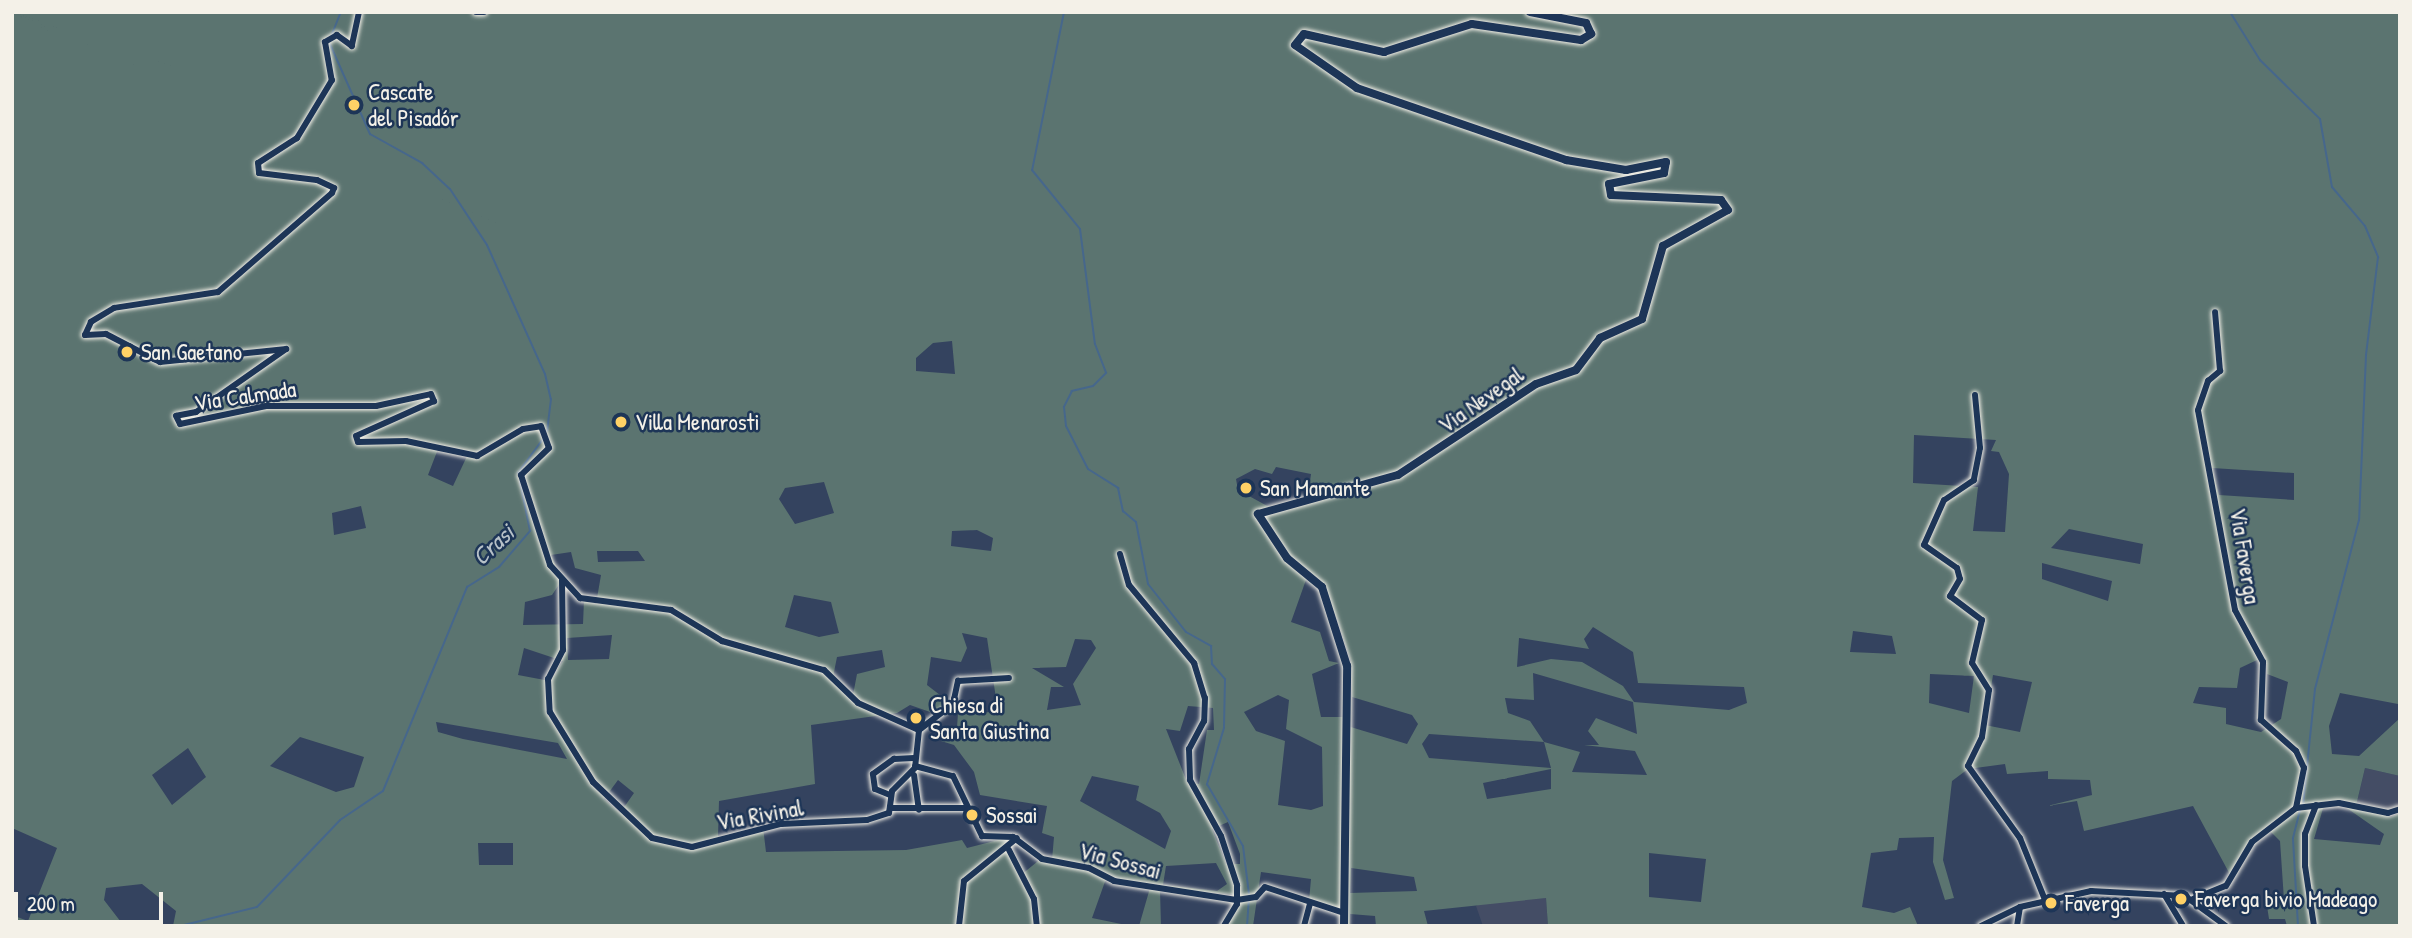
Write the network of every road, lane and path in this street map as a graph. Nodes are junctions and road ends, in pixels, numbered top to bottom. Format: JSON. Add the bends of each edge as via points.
{"nodes":[{"id":1,"x":359,"y":12,"type":"edge"},
{"id":2,"x":476,"y":12,"type":"edge"},
{"id":3,"x":484,"y":12,"type":"edge"},
{"id":4,"x":1530,"y":12,"type":"edge"},
{"id":5,"x":2215,"y":312,"type":"dead end"},
{"id":6,"x":1975,"y":395,"type":"dead end"},
{"id":7,"x":1121,"y":554,"type":"dead end"},
{"id":8,"x":562,"y":580,"type":"junction"},
{"id":9,"x":1009,"y":678,"type":"dead end"},
{"id":10,"x":919,"y":730,"type":"junction"},
{"id":11,"x":914,"y":758,"type":"junction"},
{"id":12,"x":916,"y":767,"type":"junction"},
{"id":13,"x":914,"y":775,"type":"junction"},
{"id":14,"x":890,"y":795,"type":"junction"},
{"id":15,"x":2316,"y":805,"type":"junction"},
{"id":16,"x":967,"y":807,"type":"junction"},
{"id":17,"x":892,"y":808,"type":"junction"},
{"id":18,"x":2296,"y":808,"type":"junction"},
{"id":19,"x":2400,"y":809,"type":"edge"},
{"id":20,"x":919,"y":810,"type":"junction"},
{"id":21,"x":1017,"y":838,"type":"junction"},
{"id":22,"x":1009,"y":850,"type":"junction"},
{"id":23,"x":2164,"y":894,"type":"junction"},
{"id":24,"x":2193,"y":899,"type":"junction"},
{"id":25,"x":1239,"y":900,"type":"junction"},
{"id":26,"x":2045,"y":900,"type":"junction"},
{"id":27,"x":1310,"y":904,"type":"junction"},
{"id":28,"x":2020,"y":907,"type":"junction"},
{"id":29,"x":1345,"y":913,"type":"junction"},
{"id":30,"x":958,"y":926,"type":"edge"},
{"id":31,"x":1037,"y":926,"type":"edge"},
{"id":32,"x":1224,"y":926,"type":"edge"},
{"id":33,"x":1304,"y":926,"type":"edge"},
{"id":34,"x":1344,"y":926,"type":"edge"},
{"id":35,"x":1982,"y":926,"type":"edge"},
{"id":36,"x":2017,"y":926,"type":"edge"},
{"id":37,"x":2183,"y":926,"type":"edge"},
{"id":38,"x":2226,"y":926,"type":"edge"},
{"id":39,"x":2314,"y":926,"type":"edge"}],
"edges":[{"from":1,"to":8,"type":"street","name":"Via Calmada","via":[[352,46],[332,36],[324,47],[332,80],[297,138],[258,163],[259,173],[317,180],[334,188],[332,193],[218,292],[114,308],[91,322],[85,335],[106,334],[160,362],[286,349],[196,412],[176,416],[180,424],[266,406],[376,406],[431,394],[433,401],[356,436],[358,442],[406,441],[477,456],[529,426],[547,433],[546,453],[522,475],[543,549]]},
{"from":2,"to":3,"type":"street"},
{"from":4,"to":29,"type":"main road","name":"Via Nevegal","via":[[1586,23],[1591,34],[1581,40],[1472,24],[1384,52],[1304,34],[1295,44],[1357,88],[1566,160],[1626,170],[1667,162],[1664,173],[1609,184],[1612,195],[1721,200],[1728,210],[1663,246],[1642,319],[1600,338],[1576,370],[1536,384],[1398,474],[1258,513],[1287,558],[1322,587],[1345,655]]},
{"from":5,"to":18,"type":"street","name":"Via Faverga","via":[[2220,371],[2208,381],[2198,410],[2235,610],[2263,662],[2261,720],[2303,763]]},
{"from":6,"to":26,"type":"street","via":[[1980,448],[1974,480],[1944,500],[1924,545],[1957,568],[1960,579],[1950,596],[1982,620],[1972,663],[1989,690],[1982,737],[1968,766],[2020,838]]},
{"from":7,"to":25,"type":"street","via":[[1129,585],[1144,596],[1198,674],[1206,708],[1189,748],[1190,780],[1221,836]]},
{"from":8,"to":10,"type":"street","name":"Via Calmada","via":[[589,602],[671,610],[722,641],[808,663],[858,703]]},
{"from":8,"to":17,"type":"street","name":"Via Rivinal","via":[[563,650],[548,679],[550,712],[593,782],[652,838],[673,846],[781,824],[867,820]]},
{"from":9,"to":10,"type":"street","via":[[958,681],[953,704]]},
{"from":10,"to":11,"type":"street"},
{"from":11,"to":12,"type":"street"},
{"from":11,"to":14,"type":"street","via":[[894,759],[873,774],[875,789]]},
{"from":12,"to":13,"type":"street"},
{"from":12,"to":16,"type":"street","via":[[953,776]]},
{"from":13,"to":14,"type":"street"},
{"from":13,"to":20,"type":"street"},
{"from":14,"to":17,"type":"street"},
{"from":15,"to":18,"type":"street"},
{"from":15,"to":19,"type":"street"},
{"from":15,"to":39,"type":"street","via":[[2305,834]]},
{"from":16,"to":20,"type":"street","name":"Via Rivinal"},
{"from":16,"to":21,"type":"street","via":[[982,836]]},
{"from":17,"to":20,"type":"street","name":"Via Rivinal"},
{"from":18,"to":24,"type":"street","via":[[2252,842],[2226,886]]},
{"from":21,"to":22,"type":"street"},
{"from":21,"to":25,"type":"street","name":"Via Sossai","via":[[1042,859],[1089,868],[1114,881]]},
{"from":22,"to":30,"type":"street","via":[[964,881]]},
{"from":22,"to":31,"type":"street","via":[[1034,899]]},
{"from":23,"to":24,"type":"street"},
{"from":23,"to":26,"type":"street","via":[[2091,891]]},
{"from":23,"to":37,"type":"street"},
{"from":24,"to":38,"type":"street"},
{"from":25,"to":27,"type":"street","name":"Via Sossai","via":[[1254,898],[1265,887]]},
{"from":25,"to":32,"type":"street"},
{"from":26,"to":28,"type":"street"},
{"from":27,"to":29,"type":"street"},
{"from":27,"to":33,"type":"street"},
{"from":28,"to":35,"type":"street"},
{"from":28,"to":36,"type":"street"},
{"from":29,"to":34,"type":"main road","name":"Via Nevegal"}]}
